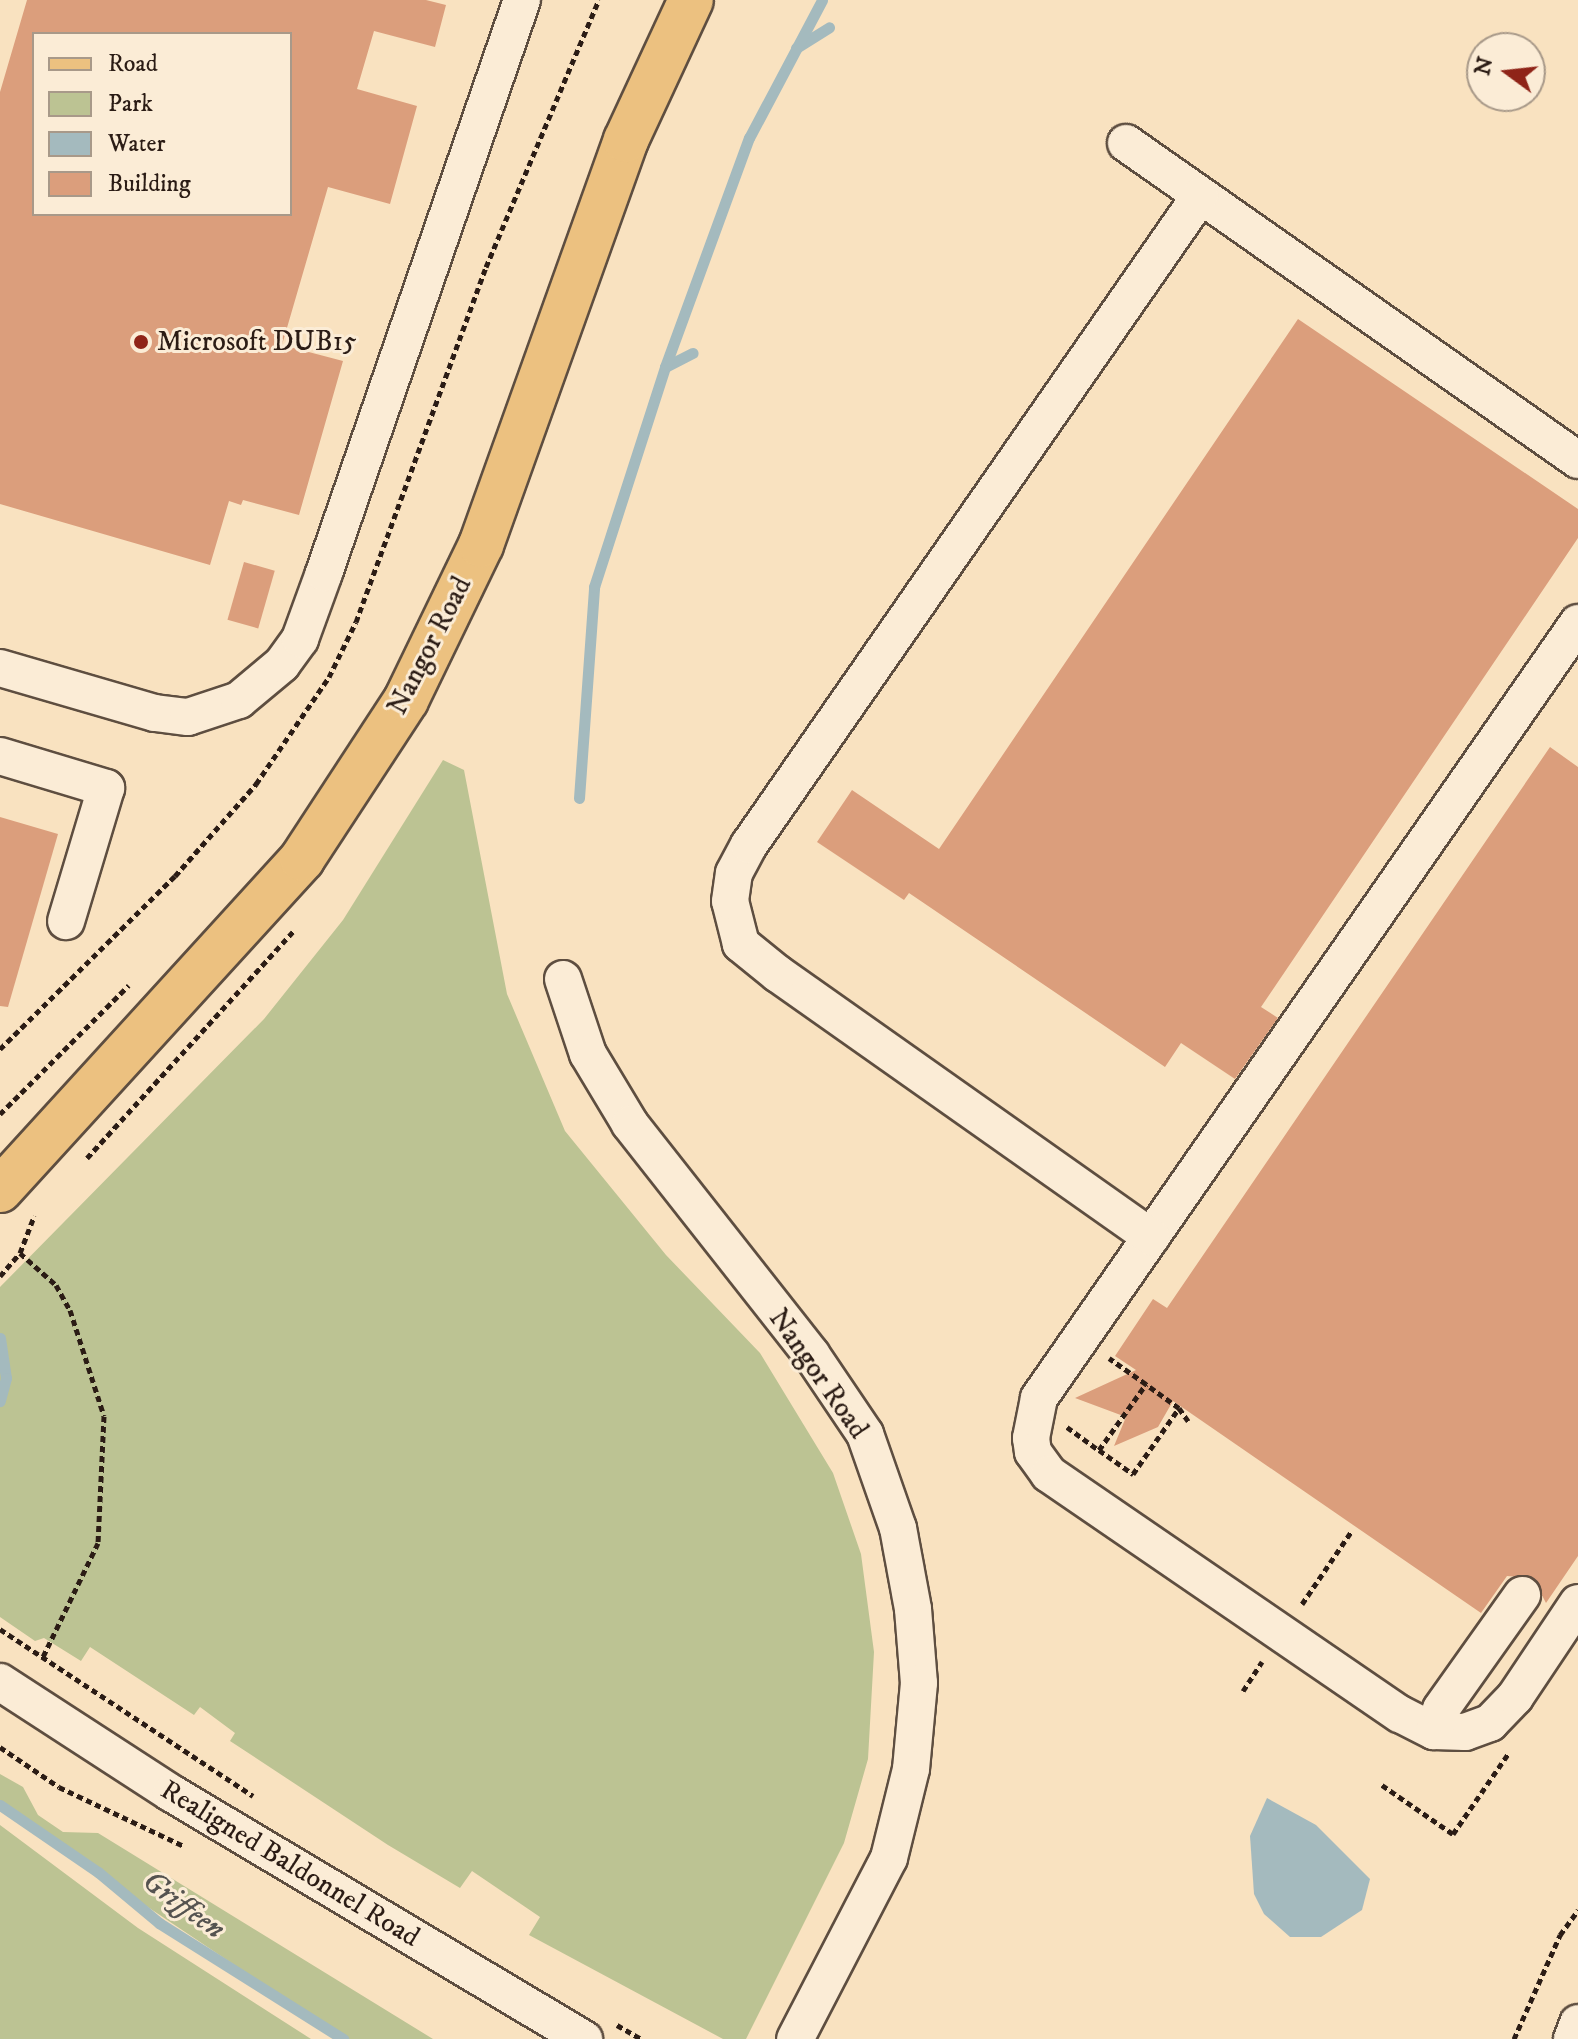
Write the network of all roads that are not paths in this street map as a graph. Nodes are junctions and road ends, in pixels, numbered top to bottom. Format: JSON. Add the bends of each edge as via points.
{"nodes":[{"id":1,"x":522,"y":0,"type":"edge"},
{"id":2,"x":691,"y":0,"type":"edge"},
{"id":3,"x":1126,"y":143,"type":"dead end"},
{"id":4,"x":1200,"y":196,"type":"junction"},
{"id":5,"x":1578,"y":460,"type":"edge"},
{"id":6,"x":1578,"y":623,"type":"edge"},
{"id":7,"x":0,"y":668,"type":"edge"},
{"id":8,"x":0,"y":756,"type":"edge"},
{"id":9,"x":66,"y":921,"type":"dead end"},
{"id":10,"x":563,"y":979,"type":"dead end"},
{"id":11,"x":0,"y":1190,"type":"edge"},
{"id":12,"x":1151,"y":1237,"type":"junction"},
{"id":13,"x":1522,"y":1595,"type":"dead end"},
{"id":14,"x":1578,"y":1603,"type":"edge"},
{"id":15,"x":0,"y":1682,"type":"edge"},
{"id":16,"x":1434,"y":1731,"type":"junction"},
{"id":17,"x":1578,"y":2023,"type":"edge"},
{"id":18,"x":584,"y":2039,"type":"edge"},
{"id":19,"x":795,"y":2039,"type":"edge"},
{"id":20,"x":1572,"y":2039,"type":"edge"}],
"edges":[{"from":1,"to":7,"type":"street","via":[[300,639],[282,664],[239,700],[188,717],[155,713]]},
{"from":2,"to":11,"type":"main road","name":"Nangor Road","via":[[626,140],[481,545],[406,700],[302,859]]},
{"from":3,"to":4,"type":"street"},
{"from":4,"to":5,"type":"street"},
{"from":4,"to":12,"type":"street","via":[[749,845],[734,873],[730,901],[741,944],[778,974]]},
{"from":6,"to":12,"type":"street"},
{"from":8,"to":9,"type":"street","via":[[106,788]]},
{"from":10,"to":19,"type":"street","name":"Nangor Road","via":[[588,1054],[630,1124],[811,1354],[865,1434],[898,1528],[919,1683],[911,1769],[889,1858]]},
{"from":12,"to":16,"type":"street","via":[[1039,1398],[1031,1438],[1040,1465],[1400,1714]]},
{"from":13,"to":16,"type":"street","via":[[1441,1709]]},
{"from":14,"to":16,"type":"street","via":[[1515,1697],[1490,1723],[1465,1732]]},
{"from":15,"to":18,"type":"street","name":"Realigned Baldonnel Road","via":[[171,1793]]},
{"from":17,"to":20,"type":"street"}]}
